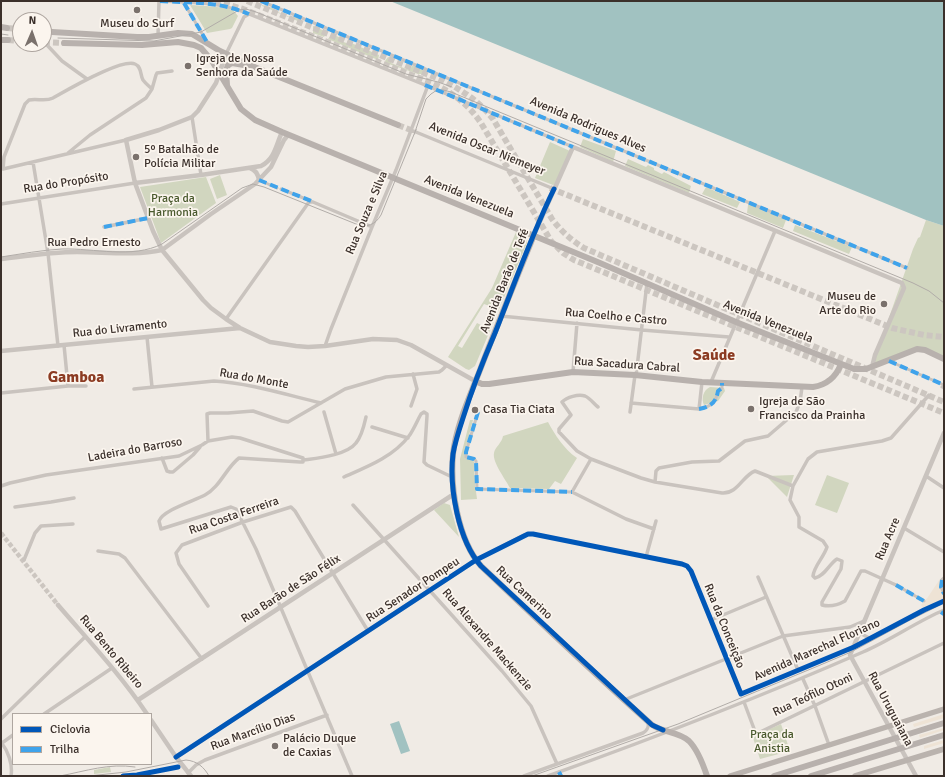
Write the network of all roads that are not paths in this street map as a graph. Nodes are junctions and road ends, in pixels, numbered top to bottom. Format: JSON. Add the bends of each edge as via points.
{"nodes":[{"id":1,"x":159,"y":1,"type":"edge"},
{"id":2,"x":261,"y":1,"type":"edge"},
{"id":3,"x":184,"y":2,"type":"junction"},
{"id":4,"x":247,"y":15,"type":"junction"},
{"id":5,"x":52,"y":32,"type":"tunnel mouth"},
{"id":6,"x":158,"y":36,"type":"junction"},
{"id":7,"x":207,"y":42,"type":"junction"},
{"id":8,"x":64,"y":43,"type":"tunnel mouth"},
{"id":9,"x":52,"y":51,"type":"edge"},
{"id":10,"x":226,"y":54,"type":"junction"},
{"id":11,"x":252,"y":66,"type":"junction"},
{"id":12,"x":172,"y":71,"type":"dead end"},
{"id":13,"x":219,"y":74,"type":"junction"},
{"id":14,"x":87,"y":79,"type":"junction"},
{"id":15,"x":426,"y":87,"type":"junction"},
{"id":16,"x":228,"y":88,"type":"junction"},
{"id":17,"x":152,"y":89,"type":"junction"},
{"id":18,"x":192,"y":118,"type":"junction"},
{"id":19,"x":398,"y":125,"type":"tunnel mouth"},
{"id":20,"x":411,"y":130,"type":"junction"},
{"id":21,"x":285,"y":134,"type":"junction"},
{"id":22,"x":126,"y":140,"type":"junction"},
{"id":23,"x":573,"y":147,"type":"junction"},
{"id":24,"x":68,"y":153,"type":"junction"},
{"id":25,"x":32,"y":162,"type":"junction"},
{"id":26,"x":250,"y":168,"type":"junction"},
{"id":27,"x":2,"y":169,"type":"edge"},
{"id":28,"x":200,"y":175,"type":"junction"},
{"id":29,"x":393,"y":178,"type":"junction"},
{"id":30,"x":259,"y":180,"type":"junction"},
{"id":31,"x":135,"y":182,"type":"junction"},
{"id":32,"x":277,"y":188,"type":"dead end"},
{"id":33,"x":281,"y":189,"type":"dead end"},
{"id":34,"x":554,"y":190,"type":"junction"},
{"id":35,"x":39,"y":197,"type":"junction"},
{"id":36,"x":311,"y":201,"type":"junction"},
{"id":37,"x":1,"y":204,"type":"edge"},
{"id":38,"x":148,"y":218,"type":"junction"},
{"id":39,"x":104,"y":227,"type":"dead end"},
{"id":40,"x":372,"y":227,"type":"junction"},
{"id":41,"x":775,"y":231,"type":"junction"},
{"id":42,"x":534,"y":235,"type":"junction"},
{"id":43,"x":162,"y":250,"type":"junction"},
{"id":44,"x":48,"y":253,"type":"junction"},
{"id":45,"x":1,"y":259,"type":"edge"},
{"id":46,"x":907,"y":268,"type":"dead end"},
{"id":47,"x":647,"y":283,"type":"junction"},
{"id":48,"x":501,"y":316,"type":"junction"},
{"id":49,"x":226,"y":320,"type":"junction"},
{"id":50,"x":736,"y":322,"type":"junction"},
{"id":51,"x":577,"y":323,"type":"junction"},
{"id":52,"x":240,"y":328,"type":"junction"},
{"id":53,"x":642,"y":330,"type":"junction"},
{"id":54,"x":147,"y":337,"type":"junction"},
{"id":55,"x":729,"y":337,"type":"junction"},
{"id":56,"x":64,"y":345,"type":"junction"},
{"id":57,"x":58,"y":346,"type":"junction"},
{"id":58,"x":325,"y":346,"type":"junction"},
{"id":59,"x":1,"y":351,"type":"edge"},
{"id":60,"x":944,"y":359,"type":"edge"},
{"id":61,"x":889,"y":361,"type":"junction"},
{"id":62,"x":841,"y":364,"type":"junction"},
{"id":63,"x":446,"y":366,"type":"junction"},
{"id":64,"x":872,"y":367,"type":"junction"},
{"id":65,"x":573,"y":372,"type":"junction"},
{"id":66,"x":413,"y":374,"type":"junction"},
{"id":67,"x":635,"y":375,"type":"junction"},
{"id":68,"x":475,"y":381,"type":"junction"},
{"id":69,"x":702,"y":382,"type":"junction"},
{"id":70,"x":711,"y":382,"type":"junction"},
{"id":71,"x":722,"y":383,"type":"junction"},
{"id":72,"x":68,"y":386,"type":"junction"},
{"id":73,"x":86,"y":386,"type":"dead end"},
{"id":74,"x":943,"y":386,"type":"edge"},
{"id":75,"x":152,"y":387,"type":"junction"},
{"id":76,"x":802,"y":387,"type":"junction"},
{"id":77,"x":134,"y":389,"type":"dead end"},
{"id":78,"x":1,"y":393,"type":"edge"},
{"id":79,"x":929,"y":395,"type":"dead end"},
{"id":80,"x":322,"y":403,"type":"junction"},
{"id":81,"x":631,"y":403,"type":"junction"},
{"id":82,"x":411,"y":406,"type":"dead end"},
{"id":83,"x":598,"y":407,"type":"dead end"},
{"id":84,"x":699,"y":409,"type":"junction"},
{"id":85,"x":324,"y":412,"type":"dead end"},
{"id":86,"x":478,"y":412,"type":"dead end"},
{"id":87,"x":630,"y":412,"type":"dead end"},
{"id":88,"x":366,"y":417,"type":"dead end"},
{"id":89,"x":372,"y":427,"type":"dead end"},
{"id":90,"x":944,"y":433,"type":"edge"},
{"id":91,"x":408,"y":438,"type":"junction"},
{"id":92,"x":208,"y":441,"type":"junction"},
{"id":93,"x":202,"y":445,"type":"junction"},
{"id":94,"x":336,"y":454,"type":"junction"},
{"id":95,"x":162,"y":458,"type":"junction"},
{"id":96,"x":591,"y":459,"type":"junction"},
{"id":97,"x":304,"y":460,"type":"junction"},
{"id":98,"x":926,"y":476,"type":"junction"},
{"id":99,"x":344,"y":477,"type":"dead end"},
{"id":100,"x":453,"y":478,"type":"junction"},
{"id":101,"x":655,"y":482,"type":"junction"},
{"id":102,"x":1,"y":486,"type":"edge"},
{"id":103,"x":793,"y":486,"type":"junction"},
{"id":104,"x":944,"y":488,"type":"edge"},
{"id":105,"x":572,"y":492,"type":"junction"},
{"id":106,"x":454,"y":494,"type":"junction"},
{"id":107,"x":74,"y":498,"type":"dead end"},
{"id":108,"x":353,"y":505,"type":"dead end"},
{"id":109,"x":15,"y":507,"type":"dead end"},
{"id":110,"x":656,"y":521,"type":"dead end"},
{"id":111,"x":243,"y":522,"type":"junction"},
{"id":112,"x":73,"y":524,"type":"dead end"},
{"id":113,"x":904,"y":528,"type":"junction"},
{"id":114,"x":654,"y":529,"type":"junction"},
{"id":115,"x":384,"y":539,"type":"junction"},
{"id":116,"x":98,"y":551,"type":"dead end"},
{"id":117,"x":944,"y":552,"type":"edge"},
{"id":118,"x":646,"y":557,"type":"junction"},
{"id":119,"x":24,"y":560,"type":"dead end"},
{"id":120,"x":476,"y":560,"type":"junction"},
{"id":121,"x":687,"y":566,"type":"joint"},
{"id":122,"x":333,"y":573,"type":"junction"},
{"id":123,"x":758,"y":577,"type":"dead end"},
{"id":124,"x":882,"y":579,"type":"junction"},
{"id":125,"x":943,"y":579,"type":"edge"},
{"id":126,"x":896,"y":585,"type":"joint"},
{"id":127,"x":431,"y":591,"type":"junction"},
{"id":128,"x":944,"y":594,"type":"edge"},
{"id":129,"x":766,"y":597,"type":"junction"},
{"id":130,"x":924,"y":601,"type":"dead end"},
{"id":131,"x":944,"y":601,"type":"edge"},
{"id":132,"x":58,"y":605,"type":"tunnel mouth"},
{"id":133,"x":208,"y":606,"type":"dead end"},
{"id":134,"x":280,"y":608,"type":"junction"},
{"id":135,"x":943,"y":612,"type":"edge"},
{"id":136,"x":711,"y":620,"type":"junction"},
{"id":137,"x":864,"y":621,"type":"junction"},
{"id":138,"x":368,"y":631,"type":"junction"},
{"id":139,"x":860,"y":633,"type":"junction"},
{"id":140,"x":783,"y":636,"type":"junction"},
{"id":141,"x":85,"y":637,"type":"junction"},
{"id":142,"x":869,"y":638,"type":"junction"},
{"id":143,"x":944,"y":643,"type":"edge"},
{"id":144,"x":854,"y":647,"type":"junction"},
{"id":145,"x":851,"y":655,"type":"junction"},
{"id":146,"x":202,"y":659,"type":"junction"},
{"id":147,"x":727,"y":659,"type":"junction"},
{"id":148,"x":112,"y":668,"type":"junction"},
{"id":149,"x":798,"y":670,"type":"junction"},
{"id":150,"x":308,"y":671,"type":"junction"},
{"id":151,"x":803,"y":679,"type":"junction"},
{"id":152,"x":864,"y":682,"type":"junction"},
{"id":153,"x":741,"y":694,"type":"joint"},
{"id":154,"x":138,"y":700,"type":"junction"},
{"id":155,"x":624,"y":700,"type":"junction"},
{"id":156,"x":744,"y":702,"type":"junction"},
{"id":157,"x":815,"y":706,"type":"junction"},
{"id":158,"x":944,"y":709,"type":"edge"},
{"id":159,"x":45,"y":713,"type":"edge"},
{"id":160,"x":146,"y":713,"type":"edge"},
{"id":161,"x":327,"y":715,"type":"junction"},
{"id":162,"x":1,"y":719,"type":"edge"},
{"id":163,"x":152,"y":721,"type":"edge"},
{"id":164,"x":648,"y":721,"type":"junction"},
{"id":165,"x":944,"y":723,"type":"edge"},
{"id":166,"x":888,"y":726,"type":"junction"},
{"id":167,"x":666,"y":731,"type":"junction"},
{"id":168,"x":944,"y":735,"type":"edge"},
{"id":169,"x":12,"y":736,"type":"edge"},
{"id":170,"x":894,"y":738,"type":"junction"},
{"id":171,"x":2,"y":742,"type":"edge"},
{"id":172,"x":829,"y":745,"type":"junction"},
{"id":173,"x":900,"y":749,"type":"junction"},
{"id":174,"x":944,"y":749,"type":"edge"},
{"id":175,"x":176,"y":757,"type":"junction"},
{"id":176,"x":906,"y":760,"type":"junction"},
{"id":177,"x":557,"y":764,"type":"junction"},
{"id":178,"x":189,"y":774,"type":"edge"},
{"id":179,"x":560,"y":774,"type":"edge"},
{"id":180,"x":11,"y":776,"type":"edge"},
{"id":181,"x":352,"y":776,"type":"edge"},
{"id":182,"x":524,"y":776,"type":"edge"},
{"id":183,"x":548,"y":776,"type":"edge"},
{"id":184,"x":707,"y":776,"type":"edge"},
{"id":185,"x":730,"y":776,"type":"edge"},
{"id":186,"x":774,"y":776,"type":"edge"},
{"id":187,"x":811,"y":776,"type":"edge"},
{"id":188,"x":855,"y":776,"type":"edge"},
{"id":189,"x":916,"y":776,"type":"edge"}],
"edges":[{"from":1,"to":3,"type":"street"},
{"from":1,"to":6,"type":"street"},
{"from":2,"to":46,"type":"street","name":"Avenida Rodrigues Alves"},
{"from":3,"to":4,"type":"street","via":[[225,6]]},
{"from":3,"to":7,"type":"street"},
{"from":4,"to":10,"type":"street"},
{"from":4,"to":15,"type":"street"},
{"from":5,"to":6,"type":"main road"},
{"from":6,"to":7,"type":"main road","via":[[187,33]]},
{"from":7,"to":10,"type":"main road"},
{"from":8,"to":13,"type":"main road","name":"Avenida Venezuela","via":[[126,46],[189,43],[206,53]]},
{"from":9,"to":14,"type":"street","via":[[62,62]]},
{"from":10,"to":11,"type":"main road"},
{"from":10,"to":13,"type":"street"},
{"from":11,"to":16,"type":"main road","via":[[232,63],[228,65]]},
{"from":11,"to":19,"type":"main road"},
{"from":12,"to":17,"type":"street","via":[[157,73]]},
{"from":13,"to":16,"type":"main road","name":"Avenida Venezuela"},
{"from":13,"to":18,"type":"street","via":[[213,89]]},
{"from":14,"to":17,"type":"street","via":[[125,64],[134,64],[140,68],[141,76]]},
{"from":14,"to":27,"type":"street","via":[[51,99],[33,99],[25,104],[4,157]]},
{"from":15,"to":20,"type":"street","name":"Rua Souza e Silva"},
{"from":15,"to":23,"type":"street"},
{"from":16,"to":21,"type":"main road","name":"Avenida Venezuela","via":[[246,114]]},
{"from":17,"to":24,"type":"street","via":[[150,94]]},
{"from":18,"to":22,"type":"street"},
{"from":18,"to":28,"type":"street"},
{"from":20,"to":29,"type":"street","name":"Rua Souza e Silva"},
{"from":20,"to":34,"type":"street","name":"Avenida Oscar Niemeyer"},
{"from":21,"to":26,"type":"street","via":[[270,159],[263,165]]},
{"from":21,"to":29,"type":"main road","name":"Avenida Venezuela"},
{"from":21,"to":30,"type":"street","via":[[271,167]]},
{"from":22,"to":24,"type":"street"},
{"from":22,"to":31,"type":"street","name":"Rua Sacadura Cabral"},
{"from":23,"to":34,"type":"street","name":"Avenida Barão de Tefé"},
{"from":23,"to":41,"type":"street"},
{"from":24,"to":25,"type":"street"},
{"from":25,"to":27,"type":"street"},
{"from":25,"to":35,"type":"street"},
{"from":26,"to":28,"type":"street"},
{"from":26,"to":30,"type":"street","via":[[258,173]]},
{"from":28,"to":31,"type":"street"},
{"from":29,"to":40,"type":"street","name":"Rua Souza e Silva"},
{"from":29,"to":42,"type":"main road","name":"Avenida Venezuela"},
{"from":30,"to":32,"type":"street"},
{"from":30,"to":43,"type":"street"},
{"from":31,"to":35,"type":"street","name":"Rua do Propósito"},
{"from":31,"to":38,"type":"street","name":"Rua Sacadura Cabral"},
{"from":33,"to":36,"type":"street"},
{"from":34,"to":42,"type":"street","name":"Avenida Barão de Tefé"},
{"from":35,"to":37,"type":"street","name":"Rua do Propósito"},
{"from":35,"to":44,"type":"street"},
{"from":36,"to":40,"type":"street"},
{"from":36,"to":49,"type":"street"},
{"from":38,"to":39,"type":"street"},
{"from":38,"to":43,"type":"street","name":"Rua Sacadura Cabral"},
{"from":40,"to":58,"type":"street","name":"Rua Souza e Silva"},
{"from":41,"to":50,"type":"street"},
{"from":41,"to":64,"type":"street","via":[[902,283],[904,288]]},
{"from":42,"to":47,"type":"main road","name":"Avenida Venezuela"},
{"from":42,"to":48,"type":"main road","name":"Avenida Barão de Tefé"},
{"from":43,"to":44,"type":"street","name":"Rua Pedro Ernesto","via":[[136,254]]},
{"from":43,"to":49,"type":"street","name":"Rua Sacadura Cabral","via":[[203,300]]},
{"from":44,"to":45,"type":"street","name":"Rua Pedro Ernesto"},
{"from":44,"to":57,"type":"street"},
{"from":47,"to":50,"type":"main road","name":"Avenida Venezuela"},
{"from":47,"to":53,"type":"street"},
{"from":48,"to":51,"type":"street","name":"Rua Coelho e Castro"},
{"from":48,"to":68,"type":"main road","name":"Avenida Barão de Tefé"},
{"from":49,"to":52,"type":"street","name":"Rua Sacadura Cabral"},
{"from":50,"to":55,"type":"street"},
{"from":50,"to":62,"type":"main road","name":"Avenida Venezuela"},
{"from":51,"to":53,"type":"street","name":"Rua Coelho e Castro"},
{"from":51,"to":65,"type":"street"},
{"from":52,"to":54,"type":"street","name":"Rua do Livramento"},
{"from":52,"to":58,"type":"street","name":"Rua Sacadura Cabral","via":[[275,343],[308,347]]},
{"from":53,"to":55,"type":"street","name":"Rua Coelho e Castro"},
{"from":53,"to":67,"type":"street"},
{"from":54,"to":56,"type":"street","name":"Rua do Livramento"},
{"from":54,"to":75,"type":"street"},
{"from":55,"to":70,"type":"street"},
{"from":56,"to":57,"type":"street","name":"Rua do Livramento"},
{"from":56,"to":72,"type":"street"},
{"from":57,"to":59,"type":"street","name":"Rua do Livramento"},
{"from":58,"to":63,"type":"street","name":"Rua Sacadura Cabral","via":[[373,339],[397,340],[411,344]]},
{"from":60,"to":61,"type":"main road","via":[[921,349]]},
{"from":61,"to":64,"type":"main road"},
{"from":61,"to":74,"type":"street"},
{"from":62,"to":64,"type":"main road","via":[[860,370]]},
{"from":62,"to":76,"type":"main road","name":"Rua Sacadura Cabral","via":[[836,375],[826,382],[815,387]]},
{"from":63,"to":66,"type":"street","via":[[439,372]]},
{"from":63,"to":68,"type":"street","name":"Rua Sacadura Cabral"},
{"from":65,"to":67,"type":"main road","name":"Rua Sacadura Cabral"},
{"from":65,"to":68,"type":"main road","name":"Rua Sacadura Cabral","via":[[489,384]]},
{"from":66,"to":80,"type":"street","via":[[351,387]]},
{"from":66,"to":82,"type":"street","via":[[416,389]]},
{"from":67,"to":69,"type":"main road","name":"Rua Sacadura Cabral"},
{"from":67,"to":81,"type":"street"},
{"from":68,"to":100,"type":"main road","name":"Rua Camerino","via":[[454,446]]},
{"from":69,"to":70,"type":"main road","name":"Rua Sacadura Cabral"},
{"from":69,"to":84,"type":"street"},
{"from":70,"to":71,"type":"main road","name":"Rua Sacadura Cabral"},
{"from":71,"to":76,"type":"main road","name":"Rua Sacadura Cabral"},
{"from":71,"to":84,"type":"street","via":[[722,388],[712,405]]},
{"from":72,"to":73,"type":"street"},
{"from":72,"to":78,"type":"street"},
{"from":75,"to":77,"type":"street","name":"Rua do Monte"},
{"from":75,"to":80,"type":"street","name":"Rua do Monte","via":[[214,381],[231,382]]},
{"from":76,"to":101,"type":"street","via":[[796,412],[768,436],[745,441],[719,461],[692,462],[659,468],[656,471]]},
{"from":79,"to":103,"type":"street","via":[[891,438],[817,452],[808,459]]},
{"from":80,"to":92,"type":"street","via":[[285,422],[253,410],[210,413],[207,414]]},
{"from":81,"to":84,"type":"street"},
{"from":81,"to":87,"type":"street"},
{"from":83,"to":96,"type":"street","via":[[584,396],[568,398],[562,402],[571,415],[559,432],[577,451]]},
{"from":85,"to":94,"type":"street"},
{"from":86,"to":105,"type":"street","via":[[466,452],[466,457],[476,461],[477,490]]},
{"from":88,"to":94,"type":"street","via":[[355,445]]},
{"from":89,"to":91,"type":"street"},
{"from":90,"to":98,"type":"street","name":"Rua Acre"},
{"from":91,"to":99,"type":"street","via":[[386,456]]},
{"from":91,"to":100,"type":"street","via":[[421,414],[427,414],[424,462]]},
{"from":92,"to":93,"type":"street","name":"Ladeira do Barroso"},
{"from":92,"to":97,"type":"street","name":"Ladeira do Barroso","via":[[240,438]]},
{"from":93,"to":95,"type":"street","name":"Ladeira do Barroso","via":[[183,454]]},
{"from":93,"to":95,"type":"street","via":[[173,472],[167,470]]},
{"from":94,"to":97,"type":"street"},
{"from":95,"to":102,"type":"street","name":"Ladeira do Barroso","via":[[46,475]]},
{"from":96,"to":101,"type":"street"},
{"from":96,"to":105,"type":"street"},
{"from":97,"to":111,"type":"street","via":[[300,462],[239,458],[210,492],[172,511],[159,521],[161,529],[230,507],[234,508]]},
{"from":98,"to":104,"type":"street"},
{"from":98,"to":113,"type":"street","name":"Rua Acre"},
{"from":100,"to":106,"type":"main road","name":"Rua Camerino"},
{"from":101,"to":103,"type":"street","via":[[727,493],[734,490],[753,472],[758,471]]},
{"from":103,"to":124,"type":"street","via":[[790,500],[798,517],[799,527],[823,541],[827,547],[813,576],[820,577],[834,561],[842,561],[841,569],[822,605],[840,604],[845,601],[861,571]]},
{"from":105,"to":114,"type":"street","via":[[626,519]]},
{"from":106,"to":115,"type":"street","name":"Rua Barão de São Félix"},
{"from":106,"to":120,"type":"main road","name":"Rua Camerino","via":[[462,532]]},
{"from":107,"to":109,"type":"street"},
{"from":108,"to":115,"type":"street","name":"Rua Alexandre Mackenzie"},
{"from":110,"to":114,"type":"street"},
{"from":111,"to":122,"type":"street","name":"Rua Costa Ferreira","via":[[288,507],[293,508]]},
{"from":111,"to":133,"type":"street","name":"Rua Costa Ferreira","via":[[182,544],[176,553],[179,564]]},
{"from":111,"to":134,"type":"street"},
{"from":112,"to":119,"type":"street","via":[[41,526]]},
{"from":113,"to":117,"type":"street"},
{"from":113,"to":124,"type":"street","name":"Rua Acre"},
{"from":114,"to":118,"type":"street"},
{"from":115,"to":122,"type":"street","name":"Rua Barão de São Félix"},
{"from":115,"to":127,"type":"street","name":"Rua Alexandre Mackenzie"},
{"from":116,"to":146,"type":"street","via":[[119,554],[125,558]]},
{"from":118,"to":120,"type":"street","name":"Rua Senador Pompeu","via":[[533,534],[524,535]]},
{"from":118,"to":121,"type":"street","name":"Rua Senador Pompeu"},
{"from":120,"to":127,"type":"street","name":"Rua Senador Pompeu"},
{"from":120,"to":155,"type":"main road","name":"Rua Camerino"},
{"from":121,"to":136,"type":"street","name":"Rua da Conceição"},
{"from":122,"to":134,"type":"street","name":"Rua Barão de São Félix"},
{"from":122,"to":138,"type":"street","name":"Rua Costa Ferreira"},
{"from":123,"to":129,"type":"street"},
{"from":124,"to":126,"type":"street"},
{"from":124,"to":137,"type":"street","name":"Rua Acre"},
{"from":125,"to":128,"type":"street","via":[[941,587]]},
{"from":126,"to":130,"type":"street"},
{"from":127,"to":138,"type":"street","name":"Rua Senador Pompeu"},
{"from":127,"to":177,"type":"street","name":"Rua Alexandre Mackenzie","via":[[531,706]]},
{"from":129,"to":136,"type":"street"},
{"from":129,"to":140,"type":"street"},
{"from":131,"to":142,"type":"street","name":"Avenida Marechal Floriano"},
{"from":132,"to":141,"type":"street","name":"Rua Bento Ribeiro"},
{"from":134,"to":146,"type":"street","name":"Rua Barão de São Félix"},
{"from":134,"to":150,"type":"street"},
{"from":135,"to":145,"type":"street","name":"Avenida Marechal Floriano"},
{"from":136,"to":147,"type":"street","name":"Rua da Conceição"},
{"from":137,"to":139,"type":"street","name":"Rua Acre"},
{"from":137,"to":140,"type":"street","via":[[850,627]]},
{"from":138,"to":150,"type":"street","name":"Rua Senador Pompeu"},
{"from":139,"to":142,"type":"street"},
{"from":139,"to":144,"type":"street","name":"Rua Acre"},
{"from":140,"to":147,"type":"street"},
{"from":140,"to":149,"type":"street"},
{"from":141,"to":148,"type":"street","name":"Rua Bento Ribeiro"},
{"from":141,"to":162,"type":"street"},
{"from":142,"to":144,"type":"street","name":"Avenida Marechal Floriano"},
{"from":143,"to":152,"type":"street","name":"Rua Teófilo Otoni"},
{"from":144,"to":145,"type":"street","name":"Rua Acre"},
{"from":144,"to":149,"type":"street","name":"Avenida Marechal Floriano"},
{"from":145,"to":151,"type":"street","name":"Avenida Marechal Floriano"},
{"from":145,"to":152,"type":"street","name":"Rua Uruguaiana"},
{"from":146,"to":154,"type":"street","name":"Rua Barão de São Félix"},
{"from":147,"to":153,"type":"street","name":"Rua da Conceição"},
{"from":147,"to":155,"type":"street"},
{"from":148,"to":154,"type":"street","name":"Rua Bento Ribeiro"},
{"from":148,"to":159,"type":"street"},
{"from":149,"to":153,"type":"street","name":"Avenida Marechal Floriano"},
{"from":150,"to":161,"type":"street"},
{"from":150,"to":175,"type":"street","name":"Rua Senador Pompeu"},
{"from":151,"to":156,"type":"street","name":"Avenida Marechal Floriano"},
{"from":151,"to":157,"type":"street"},
{"from":152,"to":157,"type":"street","name":"Rua Teófilo Otoni"},
{"from":152,"to":166,"type":"street","name":"Rua Uruguaiana"},
{"from":154,"to":160,"type":"street","name":"Rua Bento Ribeiro"},
{"from":155,"to":164,"type":"main road","name":"Rua Camerino"},
{"from":156,"to":157,"type":"street","name":"Rua Teófilo Otoni","via":[[756,734]]},
{"from":156,"to":167,"type":"street","name":"Avenida Marechal Floriano"},
{"from":157,"to":172,"type":"street"},
{"from":158,"to":166,"type":"main road"},
{"from":161,"to":178,"type":"street","name":"Rua Marcílio Dias","via":[[205,760],[196,765]]},
{"from":161,"to":181,"type":"street"},
{"from":163,"to":175,"type":"street"},
{"from":164,"to":167,"type":"main road","name":"Rua Camerino"},
{"from":164,"to":177,"type":"street","via":[[649,726],[643,733]]},
{"from":165,"to":170,"type":"main road"},
{"from":166,"to":170,"type":"street","name":"Rua Uruguaiana"},
{"from":166,"to":172,"type":"main road"},
{"from":167,"to":179,"type":"street","name":"Avenida Marechal Floriano"},
{"from":167,"to":184,"type":"main road","name":"Rua Camerino","via":[[678,734],[696,748]]},
{"from":168,"to":173,"type":"main road"},
{"from":169,"to":171,"type":"street"},
{"from":170,"to":173,"type":"street","name":"Rua Uruguaiana"},
{"from":170,"to":186,"type":"main road"},
{"from":171,"to":180,"type":"street","via":[[9,758]]},
{"from":172,"to":185,"type":"main road"},
{"from":173,"to":176,"type":"street","name":"Rua Uruguaiana"},
{"from":173,"to":187,"type":"main road"},
{"from":174,"to":176,"type":"main road"},
{"from":175,"to":178,"type":"street"},
{"from":176,"to":188,"type":"main road"},
{"from":176,"to":189,"type":"street","name":"Rua Uruguaiana"},
{"from":177,"to":182,"type":"street"},
{"from":179,"to":183,"type":"street","name":"Avenida Marechal Floriano"}]}
